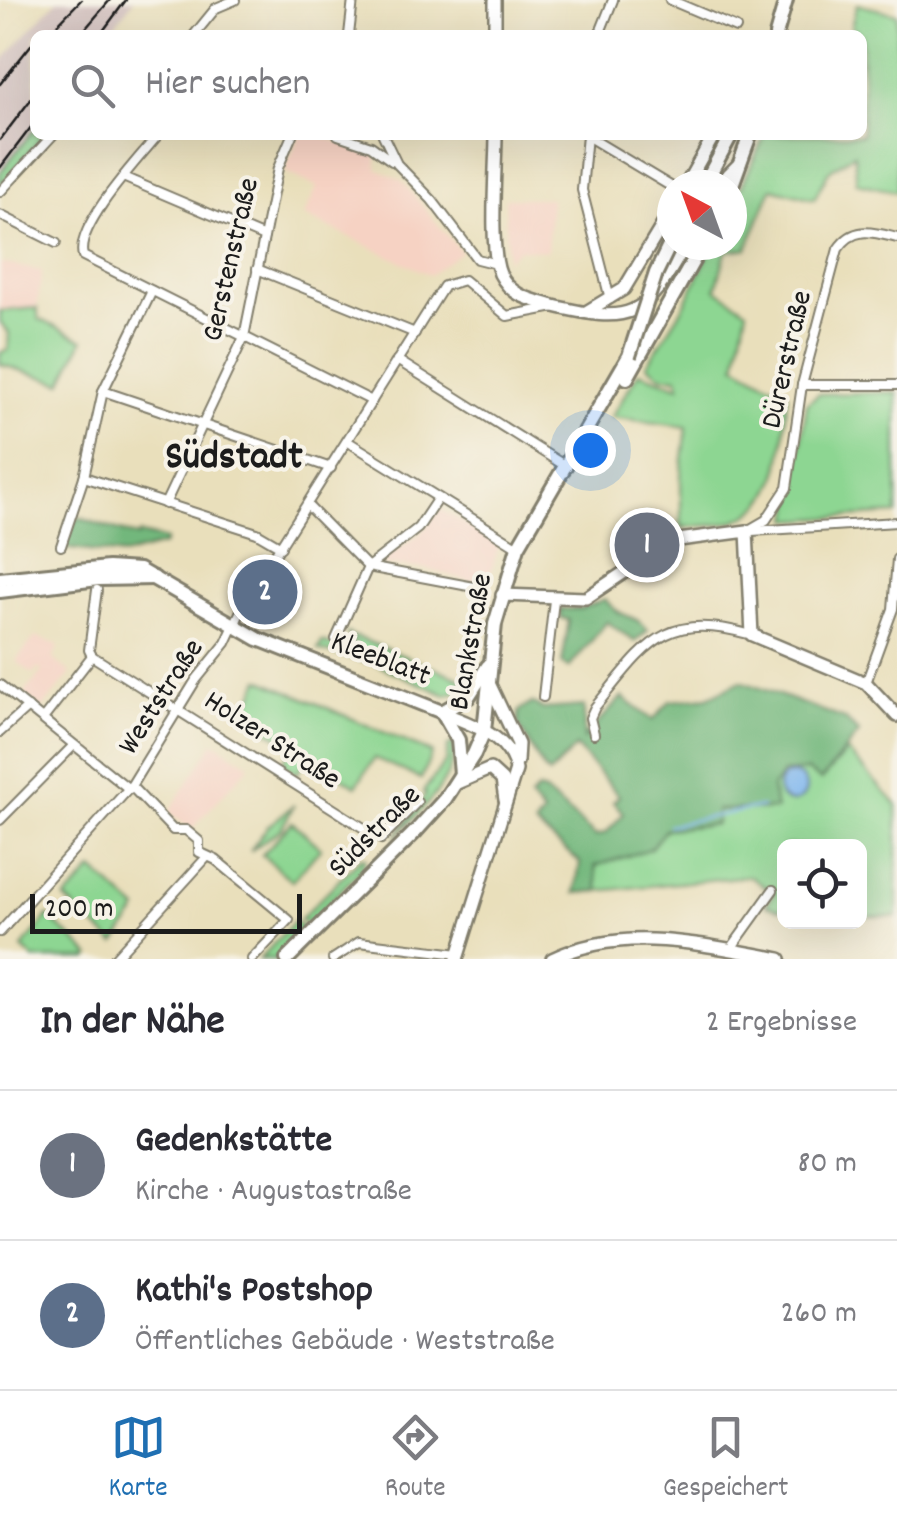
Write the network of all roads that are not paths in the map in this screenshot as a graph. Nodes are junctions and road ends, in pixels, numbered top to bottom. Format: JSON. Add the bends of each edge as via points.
{"nodes":[{"id":1,"x":235,"y":0,"type":"edge"},
{"id":2,"x":353,"y":0,"type":"edge"},
{"id":3,"x":495,"y":0,"type":"edge"},
{"id":4,"x":613,"y":0,"type":"edge"},
{"id":5,"x":786,"y":0,"type":"edge"},
{"id":6,"x":675,"y":1,"type":"edge"},
{"id":7,"x":736,"y":28,"type":"dead end"},
{"id":8,"x":198,"y":30,"type":"edge"},
{"id":9,"x":350,"y":30,"type":"edge"},
{"id":10,"x":494,"y":30,"type":"edge"},
{"id":11,"x":601,"y":30,"type":"edge"},
{"id":12,"x":777,"y":30,"type":"edge"},
{"id":13,"x":48,"y":140,"type":"edge"},
{"id":14,"x":154,"y":140,"type":"edge"},
{"id":15,"x":290,"y":140,"type":"edge"},
{"id":16,"x":354,"y":140,"type":"edge"},
{"id":17,"x":366,"y":140,"type":"edge"},
{"id":18,"x":383,"y":140,"type":"edge"},
{"id":19,"x":496,"y":140,"type":"edge"},
{"id":20,"x":587,"y":140,"type":"edge"},
{"id":21,"x":595,"y":140,"type":"edge"},
{"id":22,"x":711,"y":140,"type":"edge"},
{"id":23,"x":730,"y":140,"type":"edge"},
{"id":24,"x":748,"y":140,"type":"edge"},
{"id":25,"x":360,"y":142,"type":"junction"},
{"id":26,"x":741,"y":163,"type":"junction"},
{"id":27,"x":397,"y":164,"type":"junction"},
{"id":28,"x":694,"y":170,"type":"edge"},
{"id":29,"x":716,"y":170,"type":"edge"},
{"id":30,"x":729,"y":170,"type":"edge"},
{"id":31,"x":738,"y":170,"type":"edge"},
{"id":32,"x":123,"y":177,"type":"junction"},
{"id":33,"x":657,"y":178,"type":"edge"},
{"id":34,"x":0,"y":192,"type":"edge"},
{"id":35,"x":0,"y":216,"type":"edge"},
{"id":36,"x":657,"y":234,"type":"edge"},
{"id":37,"x":264,"y":236,"type":"junction"},
{"id":38,"x":897,"y":238,"type":"edge"},
{"id":39,"x":56,"y":244,"type":"dead end"},
{"id":40,"x":661,"y":260,"type":"edge"},
{"id":41,"x":675,"y":260,"type":"edge"},
{"id":42,"x":694,"y":260,"type":"edge"},
{"id":43,"x":497,"y":264,"type":"junction"},
{"id":44,"x":257,"y":269,"type":"junction"},
{"id":45,"x":631,"y":278,"type":"junction"},
{"id":46,"x":152,"y":291,"type":"junction"},
{"id":47,"x":654,"y":293,"type":"junction"},
{"id":48,"x":525,"y":299,"type":"junction"},
{"id":49,"x":610,"y":299,"type":"junction"},
{"id":50,"x":556,"y":306,"type":"junction"},
{"id":51,"x":515,"y":314,"type":"junction"},
{"id":52,"x":591,"y":314,"type":"junction"},
{"id":53,"x":415,"y":333,"type":"junction"},
{"id":54,"x":244,"y":337,"type":"junction"},
{"id":55,"x":398,"y":360,"type":"junction"},
{"id":56,"x":802,"y":385,"type":"junction"},
{"id":57,"x":897,"y":385,"type":"edge"},
{"id":58,"x":103,"y":391,"type":"junction"},
{"id":59,"x":372,"y":401,"type":"junction"},
{"id":60,"x":202,"y":424,"type":"junction"},
{"id":61,"x":347,"y":441,"type":"junction"},
{"id":62,"x":570,"y":462,"type":"junction"},
{"id":63,"x":330,"y":468,"type":"junction"},
{"id":64,"x":84,"y":478,"type":"junction"},
{"id":65,"x":438,"y":498,"type":"junction"},
{"id":66,"x":166,"y":504,"type":"junction"},
{"id":67,"x":307,"y":506,"type":"junction"},
{"id":68,"x":897,"y":522,"type":"edge"},
{"id":69,"x":747,"y":531,"type":"junction"},
{"id":70,"x":60,"y":546,"type":"dead end"},
{"id":71,"x":280,"y":547,"type":"junction"},
{"id":72,"x":518,"y":547,"type":"junction"},
{"id":73,"x":897,"y":559,"type":"edge"},
{"id":74,"x":368,"y":567,"type":"junction"},
{"id":75,"x":154,"y":578,"type":"junction"},
{"id":76,"x":0,"y":579,"type":"edge"},
{"id":77,"x":474,"y":587,"type":"dead end"},
{"id":78,"x":97,"y":590,"type":"dead end"},
{"id":79,"x":0,"y":592,"type":"edge"},
{"id":80,"x":502,"y":594,"type":"junction"},
{"id":81,"x":554,"y":600,"type":"junction"},
{"id":82,"x":233,"y":625,"type":"junction"},
{"id":83,"x":752,"y":635,"type":"junction"},
{"id":84,"x":336,"y":639,"type":"dead end"},
{"id":85,"x":92,"y":656,"type":"junction"},
{"id":86,"x":489,"y":664,"type":"junction"},
{"id":87,"x":489,"y":683,"type":"junction"},
{"id":88,"x":866,"y":683,"type":"junction"},
{"id":89,"x":0,"y":685,"type":"edge"},
{"id":90,"x":543,"y":697,"type":"dead end"},
{"id":91,"x":28,"y":708,"type":"junction"},
{"id":92,"x":181,"y":711,"type":"junction"},
{"id":93,"x":442,"y":712,"type":"junction"},
{"id":94,"x":897,"y":716,"type":"edge"},
{"id":95,"x":42,"y":719,"type":"junction"},
{"id":96,"x":484,"y":730,"type":"junction"},
{"id":97,"x":0,"y":732,"type":"edge"},
{"id":98,"x":594,"y":734,"type":"dead end"},
{"id":99,"x":74,"y":744,"type":"junction"},
{"id":100,"x":516,"y":766,"type":"junction"},
{"id":101,"x":458,"y":779,"type":"junction"},
{"id":102,"x":130,"y":788,"type":"junction"},
{"id":103,"x":417,"y":802,"type":"dead end"},
{"id":104,"x":506,"y":804,"type":"junction"},
{"id":105,"x":0,"y":820,"type":"edge"},
{"id":106,"x":206,"y":858,"type":"junction"},
{"id":107,"x":774,"y":890,"type":"dead end"},
{"id":108,"x":0,"y":932,"type":"edge"},
{"id":109,"x":730,"y":950,"type":"junction"},
{"id":110,"x":458,"y":956,"type":"edge"},
{"id":111,"x":114,"y":959,"type":"edge"},
{"id":112,"x":252,"y":959,"type":"edge"},
{"id":113,"x":287,"y":959,"type":"edge"},
{"id":114,"x":333,"y":959,"type":"edge"},
{"id":115,"x":552,"y":959,"type":"edge"},
{"id":116,"x":780,"y":959,"type":"edge"}],
"edges":[{"from":1,"to":8,"type":"street","via":[[216,8]]},
{"from":2,"to":9,"type":"street"},
{"from":3,"to":10,"type":"street"},
{"from":4,"to":11,"type":"street"},
{"from":5,"to":12,"type":"main road"},
{"from":6,"to":7,"type":"street"},
{"from":13,"to":34,"type":"street"},
{"from":14,"to":32,"type":"street"},
{"from":15,"to":37,"type":"street","name":"Gerstenstraße"},
{"from":16,"to":25,"type":"street"},
{"from":17,"to":25,"type":"street"},
{"from":18,"to":27,"type":"street"},
{"from":19,"to":43,"type":"street"},
{"from":20,"to":49,"type":"street","via":[[582,190]]},
{"from":21,"to":33,"type":"street"},
{"from":22,"to":28,"type":"street"},
{"from":23,"to":29,"type":"main road"},
{"from":24,"to":26,"type":"main road"},
{"from":25,"to":27,"type":"street"},
{"from":26,"to":30,"type":"street"},
{"from":26,"to":31,"type":"main road"},
{"from":27,"to":43,"type":"street","via":[[477,259]]},
{"from":32,"to":37,"type":"street"},
{"from":32,"to":46,"type":"street","via":[[104,200],[80,252]]},
{"from":35,"to":39,"type":"street"},
{"from":36,"to":45,"type":"street"},
{"from":37,"to":44,"type":"street","name":"Gerstenstraße"},
{"from":38,"to":56,"type":"street","name":"Dürerstraße","via":[[863,230],[841,244]]},
{"from":40,"to":62,"type":"main road","name":"Blankstraße","bridge":true,"via":[[630,356]]},
{"from":41,"to":47,"type":"street"},
{"from":42,"to":62,"type":"main road","name":"Blankstraße","via":[[622,387]]},
{"from":43,"to":48,"type":"street"},
{"from":44,"to":53,"type":"street"},
{"from":44,"to":54,"type":"street","name":"Gerstenstraße"},
{"from":45,"to":47,"type":"street"},
{"from":45,"to":49,"type":"street"},
{"from":46,"to":54,"type":"street"},
{"from":46,"to":58,"type":"street"},
{"from":47,"to":52,"type":"street","via":[[616,317]]},
{"from":48,"to":50,"type":"street"},
{"from":48,"to":51,"type":"street"},
{"from":49,"to":52,"type":"street"},
{"from":50,"to":51,"type":"street"},
{"from":50,"to":52,"type":"street"},
{"from":51,"to":53,"type":"street","name":"Weststraße","via":[[498,312],[459,280],[444,286]]},
{"from":53,"to":55,"type":"street","name":"Weststraße"},
{"from":54,"to":59,"type":"street"},
{"from":54,"to":60,"type":"street","name":"Gerstenstraße"},
{"from":55,"to":59,"type":"street","name":"Weststraße"},
{"from":55,"to":62,"type":"street"},
{"from":56,"to":57,"type":"street"},
{"from":56,"to":69,"type":"street","name":"Dürerstraße","via":[[786,488],[766,520]]},
{"from":58,"to":60,"type":"street"},
{"from":58,"to":64,"type":"street"},
{"from":59,"to":61,"type":"street","name":"Weststraße"},
{"from":60,"to":63,"type":"street"},
{"from":60,"to":66,"type":"street","name":"Gerstenstraße"},
{"from":61,"to":63,"type":"street","name":"Weststraße"},
{"from":61,"to":65,"type":"street"},
{"from":62,"to":72,"type":"main road","name":"Blankstraße"},
{"from":63,"to":67,"type":"street","name":"Weststraße"},
{"from":64,"to":66,"type":"street"},
{"from":64,"to":70,"type":"street"},
{"from":65,"to":72,"type":"street"},
{"from":65,"to":74,"type":"street","via":[[418,528]]},
{"from":66,"to":71,"type":"street"},
{"from":67,"to":71,"type":"street","name":"Weststraße"},
{"from":67,"to":74,"type":"street"},
{"from":68,"to":69,"type":"street"},
{"from":69,"to":81,"type":"street","via":[[671,542],[591,596]]},
{"from":69,"to":83,"type":"street"},
{"from":71,"to":82,"type":"street","name":"Weststraße"},
{"from":72,"to":80,"type":"main road","name":"Blankstraße"},
{"from":73,"to":88,"type":"street","via":[[893,609]]},
{"from":74,"to":77,"type":"street"},
{"from":74,"to":84,"type":"street"},
{"from":75,"to":76,"type":"main road","name":"Kleeblatt","via":[[108,568]]},
{"from":75,"to":79,"type":"main road"},
{"from":75,"to":82,"type":"main road","name":"Kleeblatt"},
{"from":78,"to":85,"type":"street"},
{"from":80,"to":81,"type":"street"},
{"from":80,"to":86,"type":"main road","name":"Blankstraße"},
{"from":81,"to":90,"type":"street"},
{"from":82,"to":92,"type":"street","name":"Weststraße"},
{"from":82,"to":93,"type":"main road","name":"Kleeblatt"},
{"from":83,"to":88,"type":"street"},
{"from":83,"to":98,"type":"street","via":[[694,625],[654,638],[595,707]]},
{"from":85,"to":92,"type":"street","name":"Holzer Straße"},
{"from":85,"to":95,"type":"street"},
{"from":86,"to":87,"type":"main road","name":"Blankstraße"},
{"from":86,"to":93,"type":"main road","via":[[468,697]]},
{"from":87,"to":96,"type":"main road","name":"Blankstraße"},
{"from":87,"to":100,"type":"street","via":[[518,744]]},
{"from":88,"to":94,"type":"street"},
{"from":89,"to":91,"type":"street"},
{"from":91,"to":95,"type":"street"},
{"from":91,"to":97,"type":"street"},
{"from":92,"to":102,"type":"street","name":"Weststraße"},
{"from":92,"to":103,"type":"street","name":"Holzer Straße","via":[[381,838]]},
{"from":93,"to":96,"type":"street","name":"Kleeblatt"},
{"from":93,"to":101,"type":"main road","via":[[458,740]]},
{"from":95,"to":99,"type":"street"},
{"from":96,"to":100,"type":"street","via":[[508,748]]},
{"from":96,"to":101,"type":"main road","name":"Südstraße"},
{"from":99,"to":102,"type":"street"},
{"from":99,"to":105,"type":"street"},
{"from":100,"to":104,"type":"street"},
{"from":101,"to":104,"type":"street","via":[[490,768],[502,780]]},
{"from":101,"to":113,"type":"main road","name":"Südstraße","via":[[416,831]]},
{"from":102,"to":106,"type":"street","via":[[173,830],[186,830],[198,841]]},
{"from":102,"to":108,"type":"street","name":"Weststraße"},
{"from":104,"to":110,"type":"street"},
{"from":106,"to":111,"type":"street"},
{"from":106,"to":112,"type":"street","via":[[288,920]]},
{"from":107,"to":109,"type":"street"},
{"from":109,"to":115,"type":"street","via":[[633,938],[586,945]]},
{"from":109,"to":116,"type":"street"},
{"from":110,"to":114,"type":"street","via":[[359,942]]}]}
